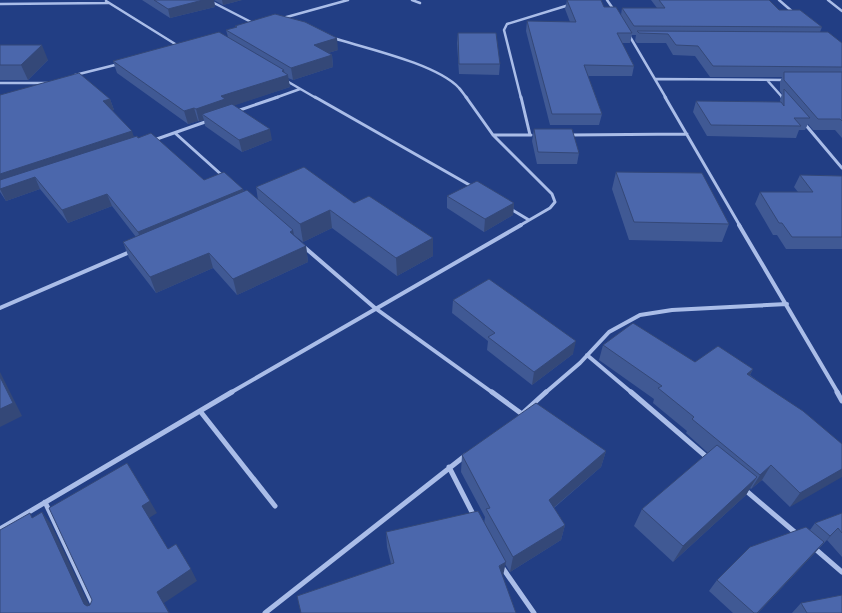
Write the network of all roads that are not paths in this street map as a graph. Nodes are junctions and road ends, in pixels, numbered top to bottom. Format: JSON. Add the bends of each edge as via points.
{"nodes":[{"id":1,"x":104,"y":0,"type":"edge"},
{"id":2,"x":208,"y":0,"type":"edge"},
{"id":3,"x":348,"y":0,"type":"edge"},
{"id":4,"x":412,"y":0,"type":"edge"},
{"id":5,"x":607,"y":0,"type":"edge"},
{"id":6,"x":779,"y":0,"type":"edge"},
{"id":7,"x":828,"y":0,"type":"edge"},
{"id":8,"x":108,"y":3,"type":"junction"},
{"id":9,"x":420,"y":3,"type":"dead end"},
{"id":10,"x":0,"y":4,"type":"edge"},
{"id":11,"x":573,"y":4,"type":"edge"},
{"id":12,"x":842,"y":10,"type":"edge"},
{"id":13,"x":616,"y":14,"type":"edge"},
{"id":14,"x":799,"y":16,"type":"edge"},
{"id":15,"x":280,"y":19,"type":"edge"},
{"id":16,"x":250,"y":27,"type":"edge"},
{"id":17,"x":627,"y":32,"type":"edge"},
{"id":18,"x":330,"y":37,"type":"edge"},
{"id":19,"x":631,"y":38,"type":"junction"},
{"id":20,"x":638,"y":38,"type":"edge"},
{"id":21,"x":187,"y":45,"type":"edge"},
{"id":22,"x":180,"y":47,"type":"junction"},
{"id":23,"x":172,"y":49,"type":"edge"},
{"id":24,"x":126,"y":62,"type":"edge"},
{"id":25,"x":72,"y":76,"type":"edge"},
{"id":26,"x":281,"y":77,"type":"edge"},
{"id":27,"x":656,"y":79,"type":"junction"},
{"id":28,"x":767,"y":80,"type":"junction"},
{"id":29,"x":790,"y":80,"type":"edge"},
{"id":30,"x":0,"y":83,"type":"edge"},
{"id":31,"x":35,"y":86,"type":"edge"},
{"id":32,"x":300,"y":89,"type":"junction"},
{"id":33,"x":787,"y":103,"type":"edge"},
{"id":34,"x":234,"y":112,"type":"edge"},
{"id":35,"x":212,"y":120,"type":"edge"},
{"id":36,"x":802,"y":121,"type":"edge"},
{"id":37,"x":175,"y":133,"type":"junction"},
{"id":38,"x":493,"y":134,"type":"junction"},
{"id":39,"x":530,"y":134,"type":"junction"},
{"id":40,"x":537,"y":134,"type":"edge"},
{"id":41,"x":566,"y":134,"type":"edge"},
{"id":42,"x":687,"y":134,"type":"junction"},
{"id":43,"x":146,"y":143,"type":"edge"},
{"id":44,"x":842,"y":168,"type":"edge"},
{"id":45,"x":227,"y":180,"type":"edge"},
{"id":46,"x":474,"y":188,"type":"edge"},
{"id":47,"x":508,"y":208,"type":"edge"},
{"id":48,"x":529,"y":220,"type":"junction"},
{"id":49,"x":298,"y":242,"type":"edge"},
{"id":50,"x":137,"y":249,"type":"edge"},
{"id":51,"x":787,"y":304,"type":"junction"},
{"id":52,"x":0,"y":308,"type":"edge"},
{"id":53,"x":375,"y":308,"type":"junction"},
{"id":54,"x":587,"y":355,"type":"junction"},
{"id":55,"x":842,"y":401,"type":"edge"},
{"id":56,"x":200,"y":411,"type":"junction"},
{"id":57,"x":522,"y":414,"type":"junction"},
{"id":58,"x":516,"y":418,"type":"edge"},
{"id":59,"x":473,"y":450,"type":"edge"},
{"id":60,"x":715,"y":464,"type":"edge"},
{"id":61,"x":449,"y":467,"type":"junction"},
{"id":62,"x":739,"y":484,"type":"edge"},
{"id":63,"x":45,"y":502,"type":"junction"},
{"id":64,"x":275,"y":506,"type":"dead end"},
{"id":65,"x":478,"y":523,"type":"edge"},
{"id":66,"x":0,"y":529,"type":"edge"},
{"id":67,"x":800,"y":536,"type":"edge"},
{"id":68,"x":806,"y":541,"type":"edge"},
{"id":69,"x":500,"y":564,"type":"edge"},
{"id":70,"x":842,"y":572,"type":"edge"},
{"id":71,"x":268,"y":612,"type":"edge"},
{"id":72,"x":97,"y":613,"type":"edge"},
{"id":73,"x":534,"y":613,"type":"edge"}],
"edges":[{"from":1,"to":8,"type":"street"},
{"from":2,"to":16,"type":"street","via":[[256,26]]},
{"from":3,"to":15,"type":"street"},
{"from":4,"to":9,"type":"street"},
{"from":5,"to":13,"type":"street"},
{"from":6,"to":14,"type":"street"},
{"from":7,"to":12,"type":"street"},
{"from":8,"to":10,"type":"street"},
{"from":8,"to":22,"type":"street"},
{"from":11,"to":39,"type":"street","via":[[517,20],[507,24],[504,30]]},
{"from":17,"to":19,"type":"street"},
{"from":18,"to":38,"type":"street","via":[[413,62],[440,74],[459,87]]},
{"from":19,"to":20,"type":"street"},
{"from":19,"to":27,"type":"street"},
{"from":21,"to":22,"type":"street"},
{"from":22,"to":23,"type":"street"},
{"from":24,"to":25,"type":"street"},
{"from":26,"to":32,"type":"street"},
{"from":27,"to":28,"type":"street"},
{"from":27,"to":42,"type":"street"},
{"from":28,"to":29,"type":"street"},
{"from":28,"to":33,"type":"street"},
{"from":30,"to":31,"type":"street","via":[[48,83]]},
{"from":32,"to":34,"type":"street"},
{"from":32,"to":46,"type":"street"},
{"from":35,"to":37,"type":"street"},
{"from":36,"to":44,"type":"street"},
{"from":37,"to":43,"type":"street"},
{"from":37,"to":45,"type":"street"},
{"from":38,"to":39,"type":"street"},
{"from":38,"to":48,"type":"street","via":[[552,194],[555,202]]},
{"from":39,"to":40,"type":"street"},
{"from":41,"to":42,"type":"street"},
{"from":42,"to":51,"type":"street"},
{"from":47,"to":48,"type":"street"},
{"from":48,"to":53,"type":"street"},
{"from":49,"to":53,"type":"street"},
{"from":50,"to":52,"type":"street"},
{"from":51,"to":54,"type":"street","via":[[640,314],[609,332]]},
{"from":51,"to":55,"type":"street"},
{"from":53,"to":56,"type":"street"},
{"from":53,"to":57,"type":"street"},
{"from":54,"to":57,"type":"street"},
{"from":54,"to":60,"type":"street"},
{"from":56,"to":63,"type":"street"},
{"from":56,"to":64,"type":"street"},
{"from":57,"to":58,"type":"street"},
{"from":59,"to":61,"type":"street"},
{"from":61,"to":65,"type":"street"},
{"from":61,"to":71,"type":"street"},
{"from":62,"to":67,"type":"street"},
{"from":63,"to":66,"type":"street"},
{"from":63,"to":72,"type":"street"},
{"from":68,"to":70,"type":"street"},
{"from":69,"to":73,"type":"street"}]}
